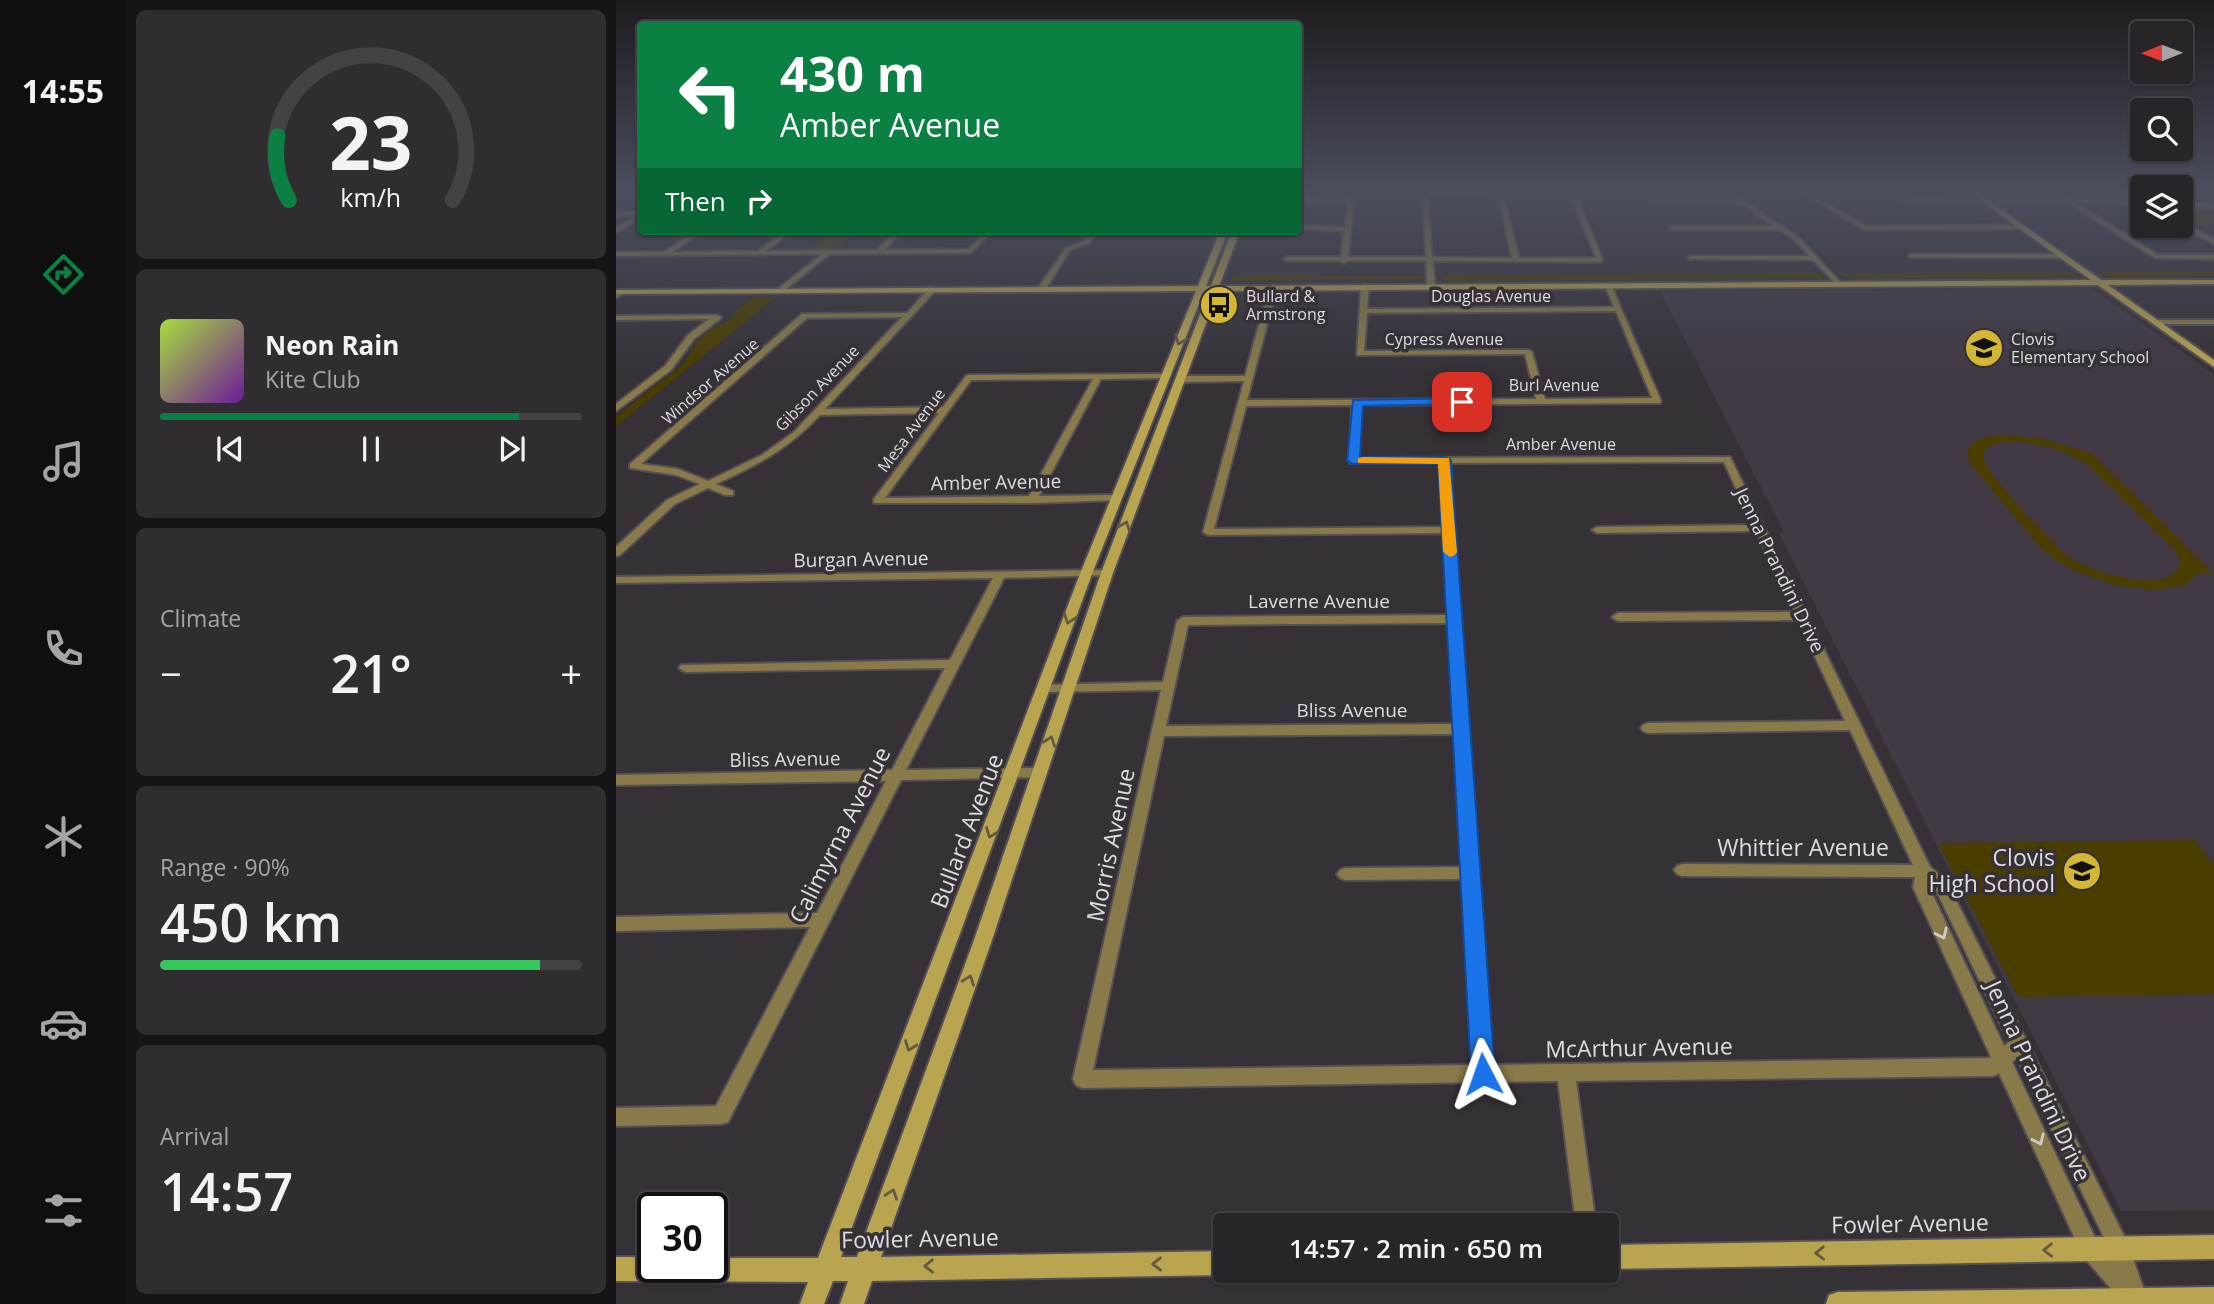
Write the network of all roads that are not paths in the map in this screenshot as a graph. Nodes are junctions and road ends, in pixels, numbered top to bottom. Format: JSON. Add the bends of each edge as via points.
{"nodes":[{"id":1,"x":759,"y":253,"type":"joint"},
{"id":2,"x":828,"y":253,"type":"junction"},
{"id":3,"x":836,"y":253,"type":"edge"},
{"id":4,"x":1065,"y":253,"type":"edge"},
{"id":5,"x":1218,"y":253,"type":"edge"},
{"id":6,"x":1226,"y":253,"type":"edge"},
{"id":7,"x":1345,"y":253,"type":"edge"},
{"id":8,"x":1429,"y":253,"type":"edge"},
{"id":9,"x":1514,"y":253,"type":"edge"},
{"id":10,"x":1597,"y":253,"type":"edge"},
{"id":11,"x":1810,"y":253,"type":"edge"},
{"id":12,"x":2059,"y":253,"type":"edge"},
{"id":13,"x":2150,"y":253,"type":"edge"},
{"id":14,"x":616,"y":254,"type":"edge"},
{"id":15,"x":665,"y":254,"type":"joint"},
{"id":16,"x":1911,"y":256,"type":"dead end"},
{"id":17,"x":2063,"y":256,"type":"junction"},
{"id":18,"x":2214,"y":257,"type":"edge"},
{"id":19,"x":1287,"y":258,"type":"dead end"},
{"id":20,"x":1691,"y":258,"type":"dead end"},
{"id":21,"x":1816,"y":258,"type":"junction"},
{"id":22,"x":1430,"y":260,"type":"junction"},
{"id":23,"x":1516,"y":260,"type":"junction"},
{"id":24,"x":1344,"y":261,"type":"junction"},
{"id":25,"x":2099,"y":282,"type":"junction"},
{"id":26,"x":2214,"y":282,"type":"edge"},
{"id":27,"x":1839,"y":284,"type":"junction"},
{"id":28,"x":1609,"y":285,"type":"junction"},
{"id":29,"x":1365,"y":286,"type":"junction"},
{"id":30,"x":1432,"y":286,"type":"junction"},
{"id":31,"x":1209,"y":287,"type":"junction"},
{"id":32,"x":1273,"y":287,"type":"junction"},
{"id":33,"x":1042,"y":288,"type":"junction"},
{"id":34,"x":933,"y":289,"type":"junction"},
{"id":35,"x":782,"y":290,"type":"junction"},
{"id":36,"x":618,"y":294,"type":"edge"},
{"id":37,"x":1619,"y":309,"type":"junction"},
{"id":38,"x":1363,"y":312,"type":"junction"},
{"id":39,"x":908,"y":315,"type":"junction"},
{"id":40,"x":616,"y":318,"type":"edge"},
{"id":41,"x":2156,"y":322,"type":"junction"},
{"id":42,"x":2214,"y":322,"type":"edge"},
{"id":43,"x":1528,"y":352,"type":"joint"},
{"id":44,"x":2214,"y":363,"type":"edge"},
{"id":45,"x":1098,"y":377,"type":"junction"},
{"id":46,"x":1173,"y":377,"type":"junction"},
{"id":47,"x":1248,"y":378,"type":"junction"},
{"id":48,"x":1541,"y":401,"type":"junction"},
{"id":49,"x":1357,"y":402,"type":"junction"},
{"id":50,"x":1241,"y":403,"type":"junction"},
{"id":51,"x":616,"y":408,"type":"edge"},
{"id":52,"x":945,"y":410,"type":"junction"},
{"id":53,"x":818,"y":412,"type":"junction"},
{"id":54,"x":1727,"y":459,"type":"joint"},
{"id":55,"x":1444,"y":460,"type":"junction"},
{"id":56,"x":705,"y":483,"type":"junction"},
{"id":57,"x":729,"y":493,"type":"dead end"},
{"id":58,"x":1116,"y":498,"type":"junction"},
{"id":59,"x":1032,"y":499,"type":"junction"},
{"id":60,"x":878,"y":501,"type":"joint"},
{"id":61,"x":1760,"y":528,"type":"junction"},
{"id":62,"x":1449,"y":530,"type":"junction"},
{"id":63,"x":1597,"y":530,"type":"dead end"},
{"id":64,"x":1208,"y":532,"type":"joint"},
{"id":65,"x":616,"y":539,"type":"edge"},
{"id":66,"x":631,"y":539,"type":"junction"},
{"id":67,"x":616,"y":553,"type":"edge"},
{"id":68,"x":1107,"y":573,"type":"junction"},
{"id":69,"x":1086,"y":574,"type":"junction"},
{"id":70,"x":1000,"y":575,"type":"junction"},
{"id":71,"x":616,"y":580,"type":"edge"},
{"id":72,"x":1802,"y":616,"type":"junction"},
{"id":73,"x":1618,"y":617,"type":"dead end"},
{"id":74,"x":1454,"y":619,"type":"junction"},
{"id":75,"x":1183,"y":621,"type":"joint"},
{"id":76,"x":954,"y":664,"type":"junction"},
{"id":77,"x":685,"y":668,"type":"dead end"},
{"id":78,"x":1169,"y":686,"type":"junction"},
{"id":79,"x":1044,"y":688,"type":"junction"},
{"id":80,"x":1068,"y":688,"type":"junction"},
{"id":81,"x":1855,"y":726,"type":"junction"},
{"id":82,"x":1648,"y":728,"type":"dead end"},
{"id":83,"x":1461,"y":729,"type":"junction"},
{"id":84,"x":1159,"y":731,"type":"junction"},
{"id":85,"x":1039,"y":773,"type":"junction"},
{"id":86,"x":1013,"y":774,"type":"junction"},
{"id":87,"x":896,"y":776,"type":"junction"},
{"id":88,"x":616,"y":780,"type":"edge"},
{"id":89,"x":1682,"y":870,"type":"dead end"},
{"id":90,"x":1924,"y":871,"type":"junction"},
{"id":91,"x":1470,"y":873,"type":"junction"},
{"id":92,"x":1345,"y":874,"type":"dead end"},
{"id":93,"x":822,"y":920,"type":"junction"},
{"id":94,"x":616,"y":924,"type":"edge"},
{"id":95,"x":2019,"y":1045,"type":"junction"},
{"id":96,"x":2001,"y":1062,"type":"junction"},
{"id":97,"x":1483,"y":1074,"type":"junction"},
{"id":98,"x":1566,"y":1074,"type":"junction"},
{"id":99,"x":1082,"y":1079,"type":"joint"},
{"id":100,"x":721,"y":1115,"type":"joint"},
{"id":101,"x":616,"y":1117,"type":"edge"},
{"id":102,"x":1584,"y":1213,"type":"edge"},
{"id":103,"x":2214,"y":1247,"type":"edge"},
{"id":104,"x":2090,"y":1249,"type":"junction"},
{"id":105,"x":2120,"y":1249,"type":"junction"},
{"id":106,"x":1619,"y":1257,"type":"edge"},
{"id":107,"x":1213,"y":1263,"type":"edge"},
{"id":108,"x":865,"y":1268,"type":"junction"},
{"id":109,"x":616,"y":1269,"type":"edge"},
{"id":110,"x":826,"y":1269,"type":"junction"},
{"id":111,"x":2214,"y":1297,"type":"edge"},
{"id":112,"x":2137,"y":1302,"type":"edge"},
{"id":113,"x":812,"y":1304,"type":"edge"},
{"id":114,"x":852,"y":1304,"type":"edge"},
{"id":115,"x":1838,"y":1304,"type":"edge"}],
"edges":[{"from":1,"to":2,"type":"street"},
{"from":1,"to":15,"type":"street"},
{"from":2,"to":3,"type":"street"},
{"from":2,"to":35,"type":"street"},
{"from":4,"to":33,"type":"street"},
{"from":5,"to":31,"type":"main road","name":"Bullard Avenue"},
{"from":6,"to":31,"type":"main road","name":"Bullard Avenue"},
{"from":7,"to":24,"type":"street"},
{"from":8,"to":22,"type":"street"},
{"from":9,"to":23,"type":"street"},
{"from":10,"to":23,"type":"street","via":[[1600,260]]},
{"from":11,"to":21,"type":"street"},
{"from":12,"to":17,"type":"main road"},
{"from":13,"to":18,"type":"street","via":[[2157,257]]},
{"from":14,"to":15,"type":"street"},
{"from":16,"to":17,"type":"street"},
{"from":17,"to":25,"type":"main road"},
{"from":19,"to":24,"type":"street"},
{"from":20,"to":21,"type":"street"},
{"from":21,"to":27,"type":"street"},
{"from":22,"to":23,"type":"street"},
{"from":22,"to":24,"type":"street"},
{"from":22,"to":30,"type":"street"},
{"from":25,"to":26,"type":"main road"},
{"from":25,"to":27,"type":"main road"},
{"from":25,"to":41,"type":"main road"},
{"from":27,"to":28,"type":"main road"},
{"from":28,"to":30,"type":"main road"},
{"from":28,"to":37,"type":"street"},
{"from":29,"to":30,"type":"main road"},
{"from":29,"to":32,"type":"main road"},
{"from":29,"to":38,"type":"street"},
{"from":31,"to":32,"type":"main road"},
{"from":31,"to":33,"type":"main road"},
{"from":31,"to":46,"type":"main road","name":"Bullard Avenue"},
{"from":32,"to":47,"type":"street"},
{"from":33,"to":34,"type":"main road"},
{"from":34,"to":35,"type":"main road"},
{"from":34,"to":39,"type":"street","name":"Gibson Avenue"},
{"from":35,"to":36,"type":"main road"},
{"from":37,"to":38,"type":"street","name":"Douglas Avenue"},
{"from":37,"to":48,"type":"street","name":"Burl Avenue","via":[[1657,401]]},
{"from":38,"to":43,"type":"street","name":"Cypress Avenue","via":[[1360,354]]},
{"from":39,"to":53,"type":"street","name":"Gibson Avenue"},
{"from":39,"to":56,"type":"street","name":"Windsor Avenue","via":[[805,316],[633,466],[664,469]]},
{"from":40,"to":51,"type":"street","via":[[717,317],[691,337],[668,368]]},
{"from":41,"to":42,"type":"street"},
{"from":41,"to":44,"type":"main road"},
{"from":43,"to":48,"type":"street"},
{"from":45,"to":46,"type":"street"},
{"from":45,"to":52,"type":"street","name":"Mesa Avenue","via":[[969,377]]},
{"from":45,"to":59,"type":"street"},
{"from":46,"to":47,"type":"street"},
{"from":46,"to":58,"type":"main road","name":"Bullard Avenue"},
{"from":68,"to":46,"type":"main road","name":"Bullard Avenue","one_way":true,"via":[[1166,416]]},
{"from":47,"to":50,"type":"street"},
{"from":48,"to":49,"type":"street","name":"Burl Avenue"},
{"from":49,"to":50,"type":"street","name":"Burl Avenue"},
{"from":49,"to":55,"type":"street","name":"Amber Avenue","via":[[1353,461]]},
{"from":50,"to":64,"type":"street"},
{"from":52,"to":53,"type":"street"},
{"from":52,"to":60,"type":"street","name":"Mesa Avenue"},
{"from":53,"to":56,"type":"street","name":"Gibson Avenue","via":[[783,446]]},
{"from":54,"to":55,"type":"street","name":"Amber Avenue"},
{"from":54,"to":61,"type":"street","name":"Jenna Prandini Drive"},
{"from":55,"to":62,"type":"street"},
{"from":56,"to":57,"type":"street"},
{"from":56,"to":66,"type":"street","name":"Gibson Avenue","via":[[671,502]]},
{"from":58,"to":59,"type":"street","name":"Amber Avenue"},
{"from":58,"to":69,"type":"main road","name":"Bullard Avenue"},
{"from":59,"to":60,"type":"street","name":"Amber Avenue"},
{"from":61,"to":63,"type":"street"},
{"from":61,"to":72,"type":"street","name":"Jenna Prandini Drive"},
{"from":62,"to":64,"type":"street"},
{"from":62,"to":74,"type":"street"},
{"from":65,"to":66,"type":"street"},
{"from":66,"to":67,"type":"street","name":"Gibson Avenue"},
{"from":68,"to":69,"type":"street","name":"Burgan Avenue"},
{"from":68,"to":80,"type":"main road","name":"Bullard Avenue"},
{"from":69,"to":70,"type":"street","name":"Burgan Avenue"},
{"from":69,"to":79,"type":"main road","name":"Bullard Avenue","one_way":true},
{"from":70,"to":71,"type":"street","name":"Burgan Avenue"},
{"from":70,"to":76,"type":"street","name":"Calimyrna Avenue"},
{"from":72,"to":73,"type":"street"},
{"from":72,"to":81,"type":"street","name":"Jenna Prandini Drive"},
{"from":74,"to":75,"type":"street","name":"Laverne Avenue"},
{"from":74,"to":83,"type":"street"},
{"from":75,"to":78,"type":"street","name":"Morris Avenue"},
{"from":76,"to":77,"type":"street"},
{"from":76,"to":87,"type":"street","name":"Calimyrna Avenue"},
{"from":78,"to":80,"type":"street"},
{"from":78,"to":84,"type":"street","name":"Morris Avenue"},
{"from":79,"to":80,"type":"street"},
{"from":79,"to":86,"type":"main road","name":"Bullard Avenue"},
{"from":85,"to":80,"type":"main road","name":"Bullard Avenue","one_way":true},
{"from":81,"to":82,"type":"street"},
{"from":81,"to":90,"type":"street","name":"Jenna Prandini Drive"},
{"from":83,"to":84,"type":"street","name":"Bliss Avenue"},
{"from":83,"to":91,"type":"street"},
{"from":84,"to":99,"type":"street","name":"Morris Avenue"},
{"from":85,"to":86,"type":"street","name":"Bliss Avenue"},
{"from":108,"to":85,"type":"main road","name":"Bullard Avenue","one_way":true},
{"from":86,"to":87,"type":"street","name":"Bliss Avenue"},
{"from":86,"to":110,"type":"main road","name":"Bullard Avenue","one_way":true},
{"from":87,"to":88,"type":"street","name":"Bliss Avenue"},
{"from":87,"to":93,"type":"street","name":"Calimyrna Avenue"},
{"from":89,"to":90,"type":"street","name":"Whittier Avenue"},
{"from":90,"to":95,"type":"street","name":"Jenna Prandini Drive","via":[[1941,884]]},
{"from":90,"to":96,"type":"street","name":"Jenna Prandini Drive","one_way":true,"via":[[1921,887]]},
{"from":91,"to":92,"type":"street"},
{"from":91,"to":97,"type":"street"},
{"from":93,"to":94,"type":"street"},
{"from":93,"to":100,"type":"street","name":"Calimyrna Avenue"},
{"from":95,"to":96,"type":"street"},
{"from":95,"to":105,"type":"street","name":"Jenna Prandini Drive"},
{"from":96,"to":98,"type":"street","name":"McArthur Avenue","via":[[1993,1068]]},
{"from":96,"to":104,"type":"street","name":"Jenna Prandini Drive","one_way":true},
{"from":97,"to":98,"type":"street","name":"McArthur Avenue"},
{"from":97,"to":99,"type":"street","name":"McArthur Avenue"},
{"from":98,"to":102,"type":"street"},
{"from":100,"to":101,"type":"street"},
{"from":103,"to":105,"type":"main road","name":"Fowler Avenue"},
{"from":104,"to":105,"type":"main road","name":"Fowler Avenue"},
{"from":104,"to":106,"type":"main road","name":"Fowler Avenue","one_way":true},
{"from":104,"to":112,"type":"street","name":"Jenna Prandini Drive"},
{"from":105,"to":112,"type":"street"},
{"from":107,"to":108,"type":"main road","name":"Fowler Avenue","one_way":true},
{"from":108,"to":110,"type":"main road","name":"Fowler Avenue"},
{"from":108,"to":114,"type":"main road","name":"Bullard Avenue"},
{"from":109,"to":110,"type":"main road","name":"Fowler Avenue"},
{"from":110,"to":113,"type":"main road","name":"Bullard Avenue"},
{"from":111,"to":112,"type":"main road"},
{"from":112,"to":115,"type":"main road"}]}
